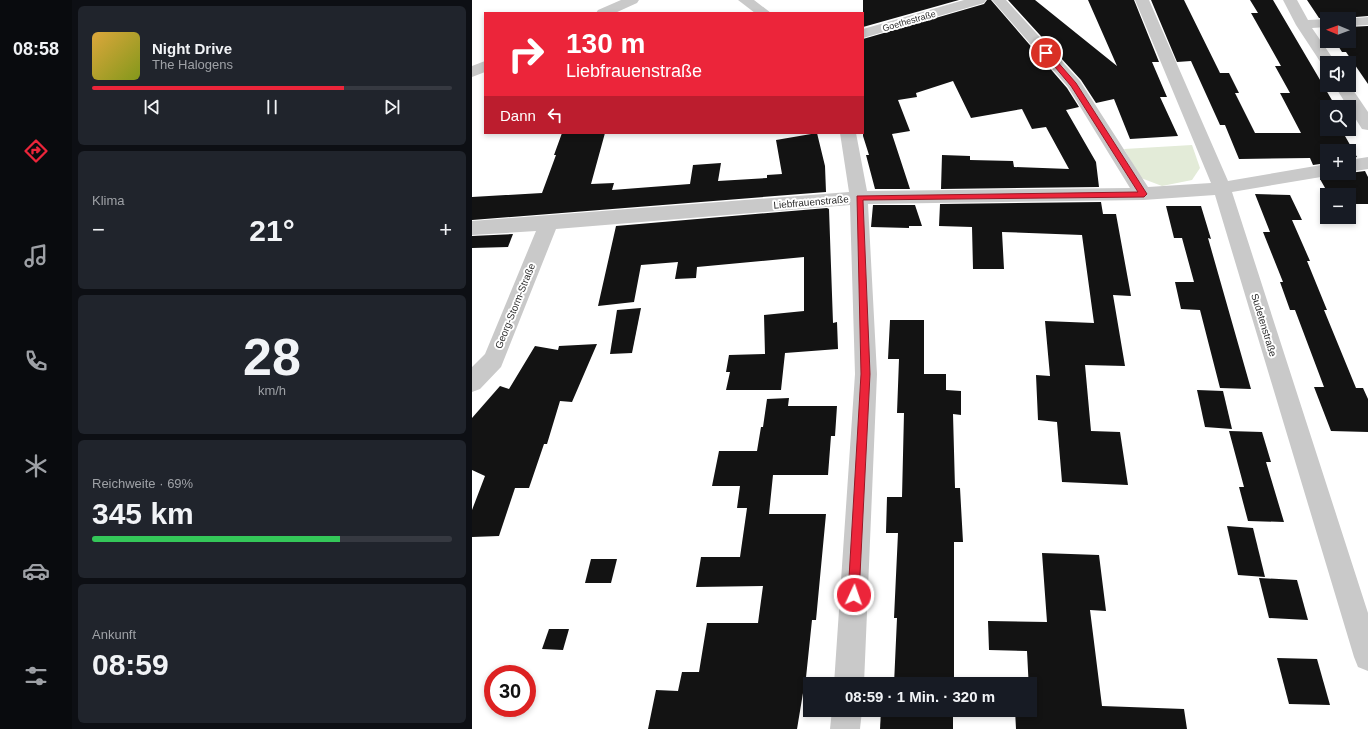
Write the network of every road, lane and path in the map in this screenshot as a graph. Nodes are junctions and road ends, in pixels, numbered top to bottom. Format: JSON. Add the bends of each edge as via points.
{"nodes":[{"id":1,"x":632,"y":0,"type":"edge"},
{"id":2,"x":745,"y":0,"type":"edge"},
{"id":3,"x":979,"y":0,"type":"edge"},
{"id":4,"x":999,"y":0,"type":"edge"},
{"id":5,"x":1142,"y":0,"type":"edge"},
{"id":6,"x":1290,"y":0,"type":"edge"},
{"id":7,"x":605,"y":12,"type":"edge"},
{"id":8,"x":763,"y":12,"type":"edge"},
{"id":9,"x":1368,"y":21,"type":"edge"},
{"id":10,"x":1356,"y":22,"type":"edge"},
{"id":11,"x":1320,"y":24,"type":"edge"},
{"id":12,"x":1303,"y":25,"type":"junction"},
{"id":13,"x":864,"y":34,"type":"edge"},
{"id":14,"x":1323,"y":56,"type":"edge"},
{"id":15,"x":484,"y":66,"type":"edge"},
{"id":16,"x":472,"y":72,"type":"edge"},
{"id":17,"x":1347,"y":92,"type":"edge"},
{"id":18,"x":1368,"y":125,"type":"edge"},
{"id":19,"x":848,"y":134,"type":"edge"},
{"id":20,"x":1368,"y":163,"type":"edge"},
{"id":21,"x":1356,"y":165,"type":"edge"},
{"id":22,"x":1320,"y":171,"type":"edge"},
{"id":23,"x":1222,"y":188,"type":"junction"},
{"id":24,"x":1144,"y":194,"type":"junction"},
{"id":25,"x":860,"y":198,"type":"junction"},
{"id":26,"x":549,"y":223,"type":"junction"},
{"id":27,"x":472,"y":228,"type":"edge"},
{"id":28,"x":472,"y":382,"type":"edge"},
{"id":29,"x":1368,"y":657,"type":"edge"},
{"id":30,"x":849,"y":677,"type":"edge"},
{"id":31,"x":846,"y":717,"type":"edge"},
{"id":32,"x":845,"y":729,"type":"edge"}],
"edges":[{"from":1,"to":7,"type":"street"},
{"from":2,"to":8,"type":"street"},
{"from":3,"to":13,"type":"street","name":"Goethestraße"},
{"from":4,"to":24,"type":"street","via":[[1074,84]]},
{"from":5,"to":23,"type":"street","name":"Sudetenstraße"},
{"from":6,"to":12,"type":"street"},
{"from":9,"to":10,"type":"street"},
{"from":11,"to":12,"type":"street"},
{"from":12,"to":14,"type":"street"},
{"from":15,"to":16,"type":"street"},
{"from":17,"to":18,"type":"street"},
{"from":19,"to":25,"type":"street"},
{"from":20,"to":21,"type":"street"},
{"from":22,"to":23,"type":"street","name":"Liebfrauenstraße"},
{"from":23,"to":24,"type":"street","name":"Liebfrauenstraße"},
{"from":23,"to":29,"type":"street","name":"Sudetenstraße"},
{"from":24,"to":25,"type":"street","name":"Liebfrauenstraße"},
{"from":25,"to":26,"type":"street","name":"Liebfrauenstraße"},
{"from":25,"to":30,"type":"street","via":[[866,374]]},
{"from":26,"to":27,"type":"street","name":"Liebfrauenstraße"},
{"from":26,"to":28,"type":"street","name":"Georg-Storm-Straße","via":[[493,360]]},
{"from":31,"to":32,"type":"street"}]}
